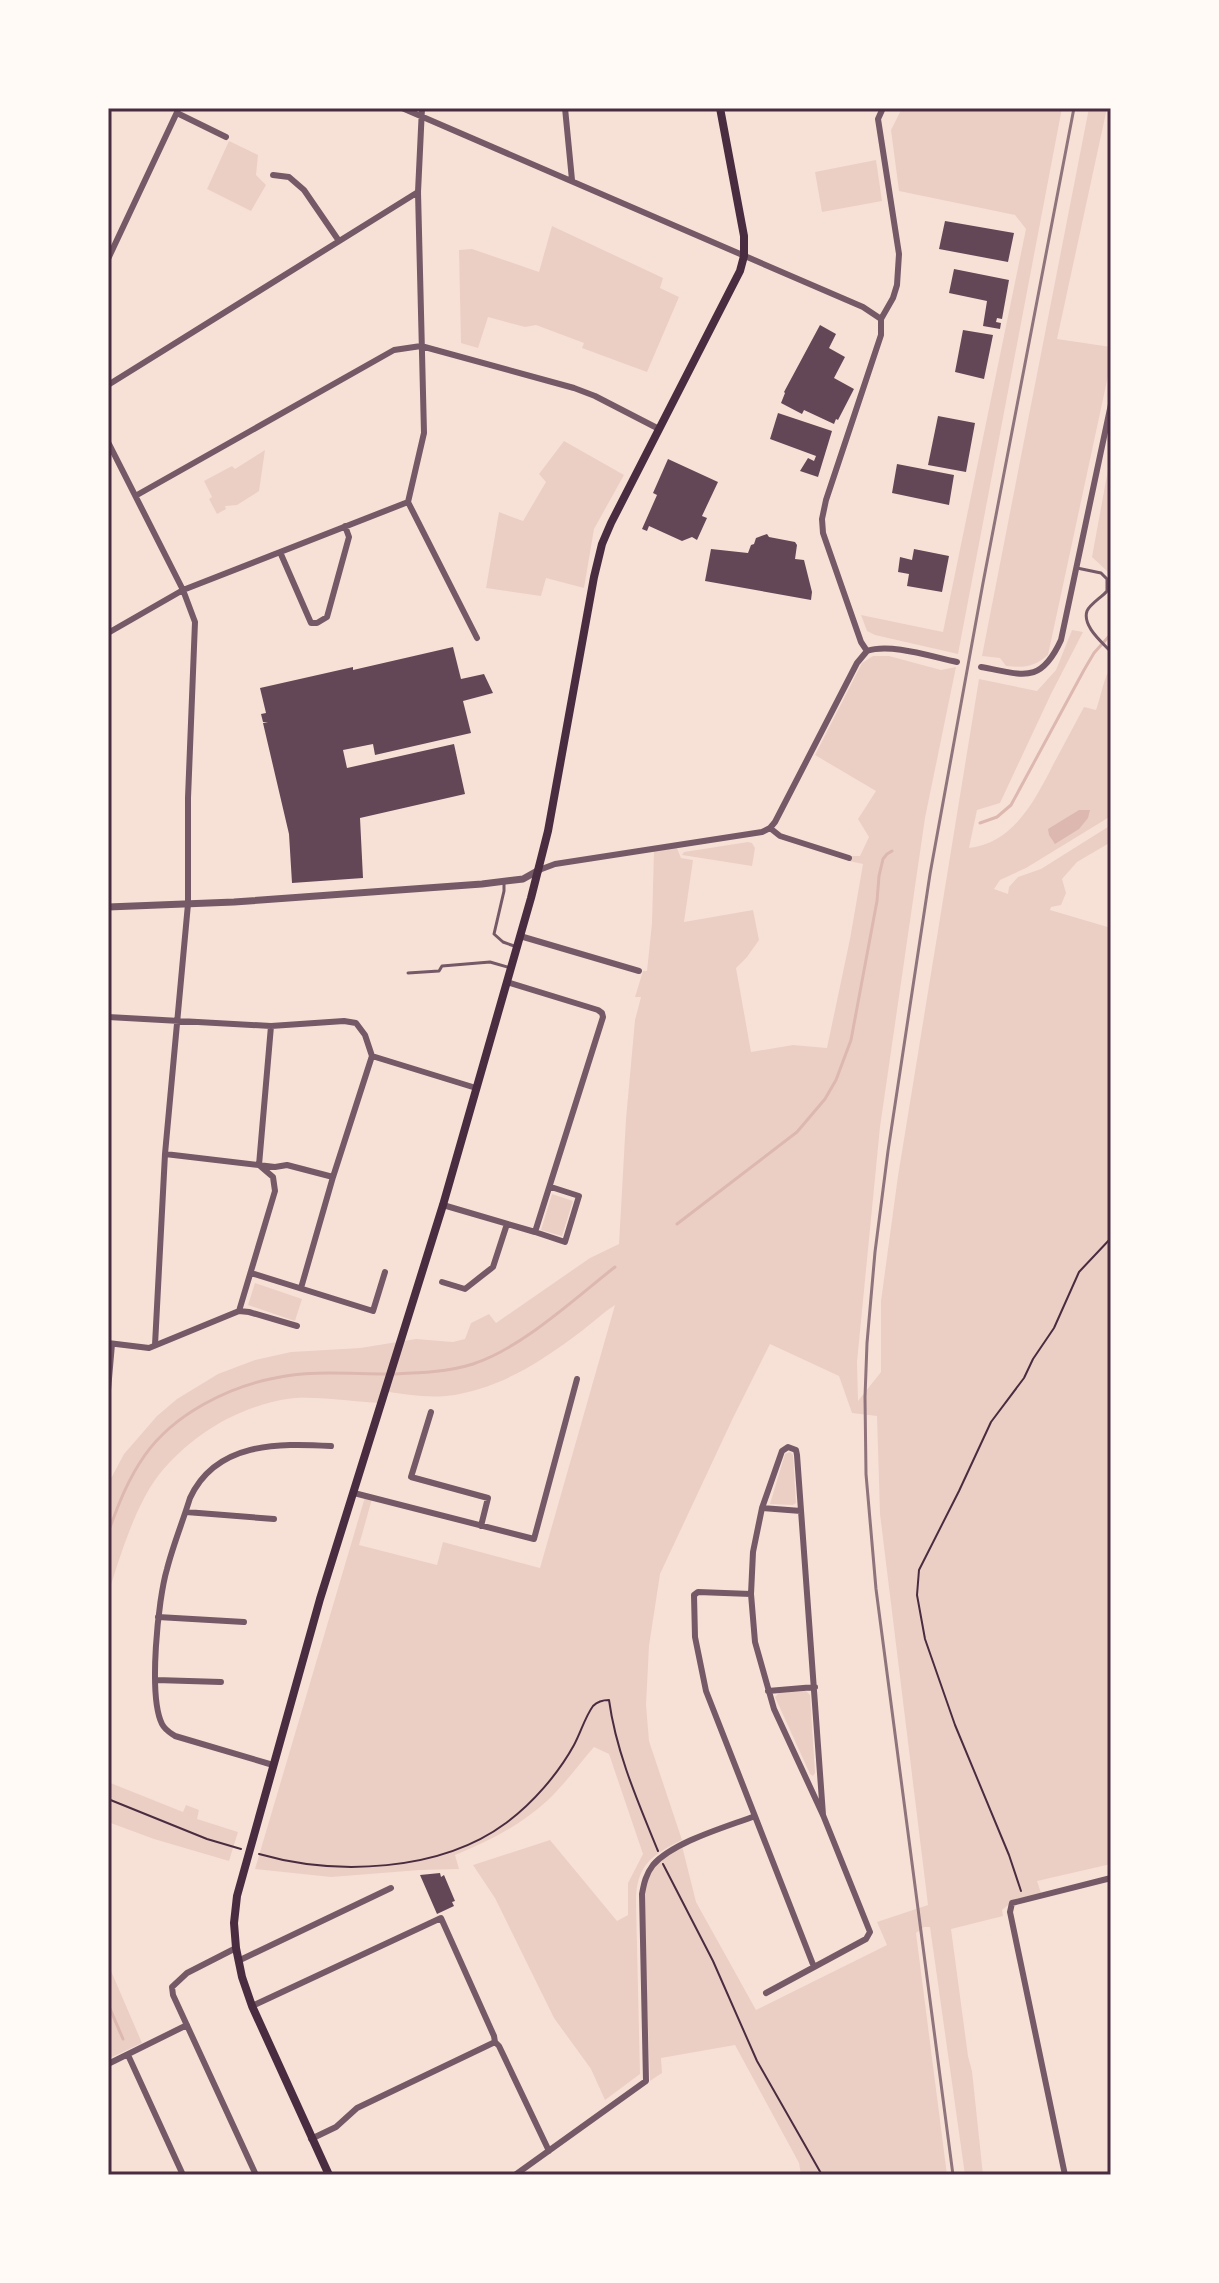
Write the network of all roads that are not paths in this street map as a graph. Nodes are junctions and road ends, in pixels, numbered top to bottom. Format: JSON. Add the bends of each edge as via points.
{"nodes":[{"id":1,"x":402,"y":108,"type":"edge"},
{"id":2,"x":422,"y":108,"type":"edge"},
{"id":3,"x":565,"y":108,"type":"edge"},
{"id":4,"x":720,"y":108,"type":"edge"},
{"id":5,"x":883,"y":108,"type":"edge"},
{"id":6,"x":178,"y":110,"type":"edge"},
{"id":7,"x":422,"y":117,"type":"junction"},
{"id":8,"x":226,"y":137,"type":"dead end"},
{"id":9,"x":273,"y":175,"type":"dead end"},
{"id":10,"x":572,"y":180,"type":"junction"},
{"id":11,"x":418,"y":192,"type":"junction"},
{"id":12,"x":339,"y":241,"type":"junction"},
{"id":13,"x":744,"y":256,"type":"junction"},
{"id":14,"x":108,"y":259,"type":"edge"},
{"id":15,"x":881,"y":319,"type":"junction"},
{"id":16,"x":421,"y":346,"type":"junction"},
{"id":17,"x":108,"y":385,"type":"edge"},
{"id":18,"x":1111,"y":404,"type":"edge"},
{"id":19,"x":659,"y":429,"type":"junction"},
{"id":20,"x":108,"y":442,"type":"edge"},
{"id":21,"x":137,"y":495,"type":"junction"},
{"id":22,"x":408,"y":502,"type":"junction"},
{"id":23,"x":345,"y":526,"type":"junction"},
{"id":24,"x":280,"y":552,"type":"junction"},
{"id":25,"x":1077,"y":568,"type":"junction"},
{"id":26,"x":183,"y":590,"type":"junction"},
{"id":27,"x":108,"y":633,"type":"edge"},
{"id":28,"x":477,"y":638,"type":"dead end"},
{"id":29,"x":867,"y":651,"type":"junction"},
{"id":30,"x":1111,"y":652,"type":"edge"},
{"id":31,"x":957,"y":662,"type":"dead end"},
{"id":32,"x":981,"y":667,"type":"dead end"},
{"id":33,"x":770,"y":828,"type":"junction"},
{"id":34,"x":849,"y":858,"type":"dead end"},
{"id":35,"x":539,"y":870,"type":"junction"},
{"id":36,"x":504,"y":882,"type":"junction"},
{"id":37,"x":188,"y":904,"type":"junction"},
{"id":38,"x":108,"y":907,"type":"edge"},
{"id":39,"x":520,"y":936,"type":"junction"},
{"id":40,"x":517,"y":947,"type":"junction"},
{"id":41,"x":511,"y":968,"type":"junction"},
{"id":42,"x":639,"y":971,"type":"dead end"},
{"id":43,"x":408,"y":973,"type":"dead end"},
{"id":44,"x":507,"y":982,"type":"junction"},
{"id":45,"x":108,"y":1017,"type":"edge"},
{"id":46,"x":177,"y":1020,"type":"junction"},
{"id":47,"x":271,"y":1026,"type":"junction"},
{"id":48,"x":372,"y":1056,"type":"junction"},
{"id":49,"x":476,"y":1088,"type":"junction"},
{"id":50,"x":165,"y":1154,"type":"junction"},
{"id":51,"x":259,"y":1165,"type":"junction"},
{"id":52,"x":333,"y":1177,"type":"junction"},
{"id":53,"x":551,"y":1187,"type":"junction"},
{"id":54,"x":443,"y":1205,"type":"junction"},
{"id":55,"x":507,"y":1224,"type":"junction"},
{"id":56,"x":535,"y":1232,"type":"junction"},
{"id":57,"x":385,"y":1272,"type":"dead end"},
{"id":58,"x":251,"y":1273,"type":"junction"},
{"id":59,"x":442,"y":1282,"type":"dead end"},
{"id":60,"x":301,"y":1288,"type":"junction"},
{"id":61,"x":239,"y":1311,"type":"junction"},
{"id":62,"x":297,"y":1326,"type":"dead end"},
{"id":63,"x":110,"y":1344,"type":"edge"},
{"id":64,"x":155,"y":1345,"type":"junction"},
{"id":65,"x":577,"y":1379,"type":"dead end"},
{"id":66,"x":108,"y":1390,"type":"edge"},
{"id":67,"x":431,"y":1412,"type":"dead end"},
{"id":68,"x":331,"y":1446,"type":"dead end"},
{"id":69,"x":354,"y":1493,"type":"junction"},
{"id":70,"x":762,"y":1508,"type":"junction"},
{"id":71,"x":801,"y":1511,"type":"junction"},
{"id":72,"x":186,"y":1512,"type":"junction"},
{"id":73,"x":274,"y":1519,"type":"dead end"},
{"id":74,"x":481,"y":1526,"type":"junction"},
{"id":75,"x":751,"y":1594,"type":"junction"},
{"id":76,"x":158,"y":1617,"type":"junction"},
{"id":77,"x":244,"y":1622,"type":"dead end"},
{"id":78,"x":156,"y":1680,"type":"junction"},
{"id":79,"x":221,"y":1682,"type":"dead end"},
{"id":80,"x":815,"y":1687,"type":"junction"},
{"id":81,"x":768,"y":1691,"type":"junction"},
{"id":82,"x":273,"y":1765,"type":"junction"},
{"id":83,"x":823,"y":1815,"type":"junction"},
{"id":84,"x":755,"y":1816,"type":"junction"},
{"id":85,"x":1111,"y":1878,"type":"edge"},
{"id":86,"x":391,"y":1888,"type":"dead end"},
{"id":87,"x":236,"y":1948,"type":"junction"},
{"id":88,"x":238,"y":1961,"type":"junction"},
{"id":89,"x":814,"y":1967,"type":"junction"},
{"id":90,"x":766,"y":1993,"type":"dead end"},
{"id":91,"x":252,"y":2006,"type":"junction"},
{"id":92,"x":187,"y":2025,"type":"junction"},
{"id":93,"x":495,"y":2042,"type":"junction"},
{"id":94,"x":128,"y":2055,"type":"junction"},
{"id":95,"x":108,"y":2064,"type":"edge"},
{"id":96,"x":311,"y":2139,"type":"junction"},
{"id":97,"x":549,"y":2151,"type":"junction"},
{"id":98,"x":183,"y":2175,"type":"edge"},
{"id":99,"x":256,"y":2175,"type":"edge"},
{"id":100,"x":329,"y":2175,"type":"edge"},
{"id":101,"x":515,"y":2175,"type":"edge"},
{"id":102,"x":1065,"y":2175,"type":"edge"}],
"edges":[{"from":1,"to":7,"type":"street"},
{"from":2,"to":7,"type":"street"},
{"from":3,"to":10,"type":"street"},
{"from":4,"to":13,"type":"main road"},
{"from":5,"to":15,"type":"street","via":[[878,119],[899,254],[897,285]]},
{"from":6,"to":8,"type":"street"},
{"from":6,"to":14,"type":"street"},
{"from":7,"to":10,"type":"street"},
{"from":7,"to":11,"type":"street"},
{"from":9,"to":12,"type":"street","via":[[289,177],[304,190]]},
{"from":10,"to":13,"type":"street"},
{"from":11,"to":12,"type":"street"},
{"from":11,"to":16,"type":"street"},
{"from":12,"to":17,"type":"street"},
{"from":13,"to":15,"type":"street"},
{"from":13,"to":19,"type":"main road"},
{"from":15,"to":29,"type":"street","via":[[881,335],[822,519],[827,549]]},
{"from":16,"to":19,"type":"street","via":[[574,388]]},
{"from":16,"to":21,"type":"street","via":[[394,350]]},
{"from":16,"to":22,"type":"street","via":[[424,433]]},
{"from":18,"to":25,"type":"street"},
{"from":19,"to":35,"type":"main road","via":[[602,544]]},
{"from":20,"to":21,"type":"street"},
{"from":21,"to":26,"type":"street"},
{"from":22,"to":23,"type":"street"},
{"from":22,"to":28,"type":"street"},
{"from":23,"to":24,"type":"street"},
{"from":23,"to":24,"type":"street","via":[[349,537],[327,617],[317,623],[311,623]]},
{"from":24,"to":26,"type":"street"},
{"from":25,"to":30,"type":"lane","via":[[1107,579],[1107,591],[1086,614],[1091,629]]},
{"from":25,"to":32,"type":"street","via":[[1052,658],[1026,674]]},
{"from":26,"to":27,"type":"street"},
{"from":26,"to":37,"type":"street","via":[[195,622]]},
{"from":29,"to":31,"type":"street","via":[[892,649]]},
{"from":29,"to":33,"type":"street"},
{"from":33,"to":34,"type":"street"},
{"from":33,"to":35,"type":"street"},
{"from":35,"to":36,"type":"street"},
{"from":35,"to":39,"type":"main road"},
{"from":36,"to":37,"type":"street"},
{"from":36,"to":40,"type":"lane","via":[[494,934]]},
{"from":37,"to":38,"type":"street"},
{"from":37,"to":46,"type":"street"},
{"from":39,"to":40,"type":"main road"},
{"from":39,"to":42,"type":"street"},
{"from":40,"to":41,"type":"main road"},
{"from":41,"to":43,"type":"lane","via":[[490,962]]},
{"from":41,"to":44,"type":"main road"},
{"from":44,"to":49,"type":"main road"},
{"from":44,"to":53,"type":"street","via":[[598,1010],[603,1017]]},
{"from":45,"to":46,"type":"street"},
{"from":46,"to":47,"type":"street"},
{"from":46,"to":50,"type":"street"},
{"from":47,"to":48,"type":"street","via":[[356,1023]]},
{"from":47,"to":51,"type":"street"},
{"from":48,"to":49,"type":"street"},
{"from":48,"to":52,"type":"street"},
{"from":49,"to":54,"type":"main road"},
{"from":50,"to":51,"type":"street"},
{"from":50,"to":64,"type":"street"},
{"from":51,"to":52,"type":"street","via":[[287,1165]]},
{"from":51,"to":58,"type":"street","via":[[273,1177],[275,1191]]},
{"from":52,"to":60,"type":"street"},
{"from":53,"to":56,"type":"street"},
{"from":53,"to":56,"type":"street","via":[[579,1196],[565,1242]]},
{"from":54,"to":55,"type":"street"},
{"from":54,"to":69,"type":"main road"},
{"from":55,"to":56,"type":"street"},
{"from":55,"to":59,"type":"street","via":[[493,1267],[465,1289]]},
{"from":57,"to":60,"type":"street","via":[[373,1311]]},
{"from":58,"to":60,"type":"street"},
{"from":58,"to":61,"type":"street"},
{"from":61,"to":62,"type":"street"},
{"from":61,"to":64,"type":"street"},
{"from":63,"to":64,"type":"street"},
{"from":63,"to":66,"type":"street"},
{"from":65,"to":74,"type":"street","via":[[534,1539]]},
{"from":67,"to":74,"type":"street","via":[[411,1477],[488,1498]]},
{"from":68,"to":72,"type":"street","via":[[234,1454],[204,1476]]},
{"from":69,"to":74,"type":"street"},
{"from":69,"to":82,"type":"main road"},
{"from":70,"to":71,"type":"street"},
{"from":70,"to":71,"type":"street","via":[[788,1447],[796,1450]]},
{"from":70,"to":75,"type":"street"},
{"from":71,"to":80,"type":"street"},
{"from":72,"to":73,"type":"street"},
{"from":72,"to":76,"type":"street","via":[[166,1570]]},
{"from":75,"to":81,"type":"street","via":[[755,1642]]},
{"from":75,"to":84,"type":"street","via":[[698,1592],[694,1608],[706,1691]]},
{"from":76,"to":77,"type":"street"},
{"from":76,"to":78,"type":"street"},
{"from":78,"to":79,"type":"street"},
{"from":78,"to":82,"type":"street","via":[[158,1713],[166,1730]]},
{"from":80,"to":81,"type":"street"},
{"from":80,"to":83,"type":"street"},
{"from":81,"to":83,"type":"street"},
{"from":82,"to":87,"type":"main road","via":[[237,1896]]},
{"from":83,"to":89,"type":"street","via":[[870,1932]]},
{"from":84,"to":89,"type":"street"},
{"from":84,"to":97,"type":"street","via":[[672,1850],[645,1877],[646,2081]]},
{"from":85,"to":102,"type":"street","via":[[1012,1903],[1010,1912]]},
{"from":86,"to":88,"type":"street"},
{"from":87,"to":88,"type":"main road"},
{"from":87,"to":92,"type":"street","via":[[187,1973],[172,1987]]},
{"from":88,"to":91,"type":"main road"},
{"from":89,"to":90,"type":"street"},
{"from":91,"to":93,"type":"street","via":[[441,1918]]},
{"from":91,"to":96,"type":"main road"},
{"from":92,"to":94,"type":"street"},
{"from":92,"to":99,"type":"street"},
{"from":93,"to":96,"type":"street","via":[[357,2108],[336,2127]]},
{"from":93,"to":97,"type":"street"},
{"from":94,"to":95,"type":"street"},
{"from":94,"to":98,"type":"street"},
{"from":96,"to":100,"type":"main road"},
{"from":97,"to":101,"type":"street"}]}
